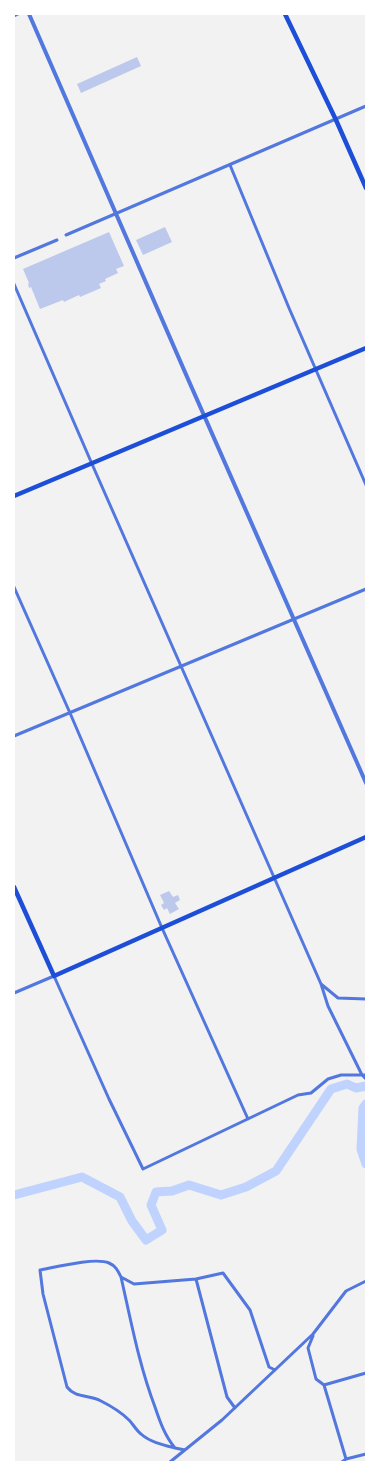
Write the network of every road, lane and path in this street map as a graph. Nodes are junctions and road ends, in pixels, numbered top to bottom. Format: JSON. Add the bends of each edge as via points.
{"nodes":[{"id":1,"x":18,"y":14,"type":"edge"},
{"id":2,"x":29,"y":14,"type":"edge"},
{"id":3,"x":285,"y":14,"type":"edge"},
{"id":4,"x":14,"y":16,"type":"edge"},
{"id":5,"x":366,"y":106,"type":"edge"},
{"id":6,"x":336,"y":120,"type":"junction"},
{"id":7,"x":230,"y":165,"type":"junction"},
{"id":8,"x":366,"y":188,"type":"edge"},
{"id":9,"x":114,"y":214,"type":"junction"},
{"id":10,"x":66,"y":235,"type":"dead end"},
{"id":11,"x":57,"y":240,"type":"dead end"},
{"id":12,"x":14,"y":258,"type":"edge"},
{"id":13,"x":14,"y":284,"type":"edge"},
{"id":14,"x":366,"y":348,"type":"edge"},
{"id":15,"x":316,"y":370,"type":"junction"},
{"id":16,"x":204,"y":416,"type":"junction"},
{"id":17,"x":92,"y":464,"type":"junction"},
{"id":18,"x":366,"y":485,"type":"edge"},
{"id":19,"x":14,"y":496,"type":"edge"},
{"id":20,"x":14,"y":587,"type":"edge"},
{"id":21,"x":366,"y":590,"type":"edge"},
{"id":22,"x":294,"y":620,"type":"junction"},
{"id":23,"x":181,"y":666,"type":"junction"},
{"id":24,"x":70,"y":713,"type":"junction"},
{"id":25,"x":14,"y":736,"type":"edge"},
{"id":26,"x":366,"y":783,"type":"edge"},
{"id":27,"x":366,"y":837,"type":"edge"},
{"id":28,"x":275,"y":877,"type":"junction"},
{"id":29,"x":14,"y":886,"type":"edge"},
{"id":30,"x":162,"y":928,"type":"junction"},
{"id":31,"x":54,"y":976,"type":"junction"},
{"id":32,"x":321,"y":984,"type":"junction"},
{"id":33,"x":14,"y":993,"type":"edge"},
{"id":34,"x":366,"y":999,"type":"edge"},
{"id":35,"x":364,"y":1075,"type":"edge"},
{"id":36,"x":366,"y":1080,"type":"edge"},
{"id":37,"x":248,"y":1119,"type":"junction"},
{"id":38,"x":121,"y":1277,"type":"junction"},
{"id":39,"x":196,"y":1279,"type":"junction"},
{"id":40,"x":366,"y":1281,"type":"edge"},
{"id":41,"x":313,"y":1334,"type":"junction"},
{"id":42,"x":275,"y":1370,"type":"junction"},
{"id":43,"x":366,"y":1373,"type":"edge"},
{"id":44,"x":324,"y":1385,"type":"junction"},
{"id":45,"x":235,"y":1408,"type":"junction"},
{"id":46,"x":175,"y":1448,"type":"junction"},
{"id":47,"x":185,"y":1450,"type":"junction"},
{"id":48,"x":366,"y":1454,"type":"edge"},
{"id":49,"x":346,"y":1459,"type":"junction"},
{"id":50,"x":170,"y":1462,"type":"edge"},
{"id":51,"x":342,"y":1462,"type":"edge"}],
"edges":[{"from":1,"to":4,"type":"street"},
{"from":2,"to":9,"type":"street"},
{"from":3,"to":6,"type":"main road"},
{"from":5,"to":6,"type":"street"},
{"from":6,"to":7,"type":"street"},
{"from":6,"to":8,"type":"main road"},
{"from":7,"to":9,"type":"street"},
{"from":7,"to":15,"type":"street"},
{"from":9,"to":10,"type":"street"},
{"from":9,"to":16,"type":"street"},
{"from":11,"to":12,"type":"street"},
{"from":13,"to":17,"type":"street"},
{"from":14,"to":15,"type":"main road"},
{"from":15,"to":16,"type":"main road"},
{"from":15,"to":18,"type":"street"},
{"from":16,"to":17,"type":"main road"},
{"from":16,"to":22,"type":"street"},
{"from":17,"to":19,"type":"main road"},
{"from":17,"to":23,"type":"street"},
{"from":20,"to":24,"type":"street"},
{"from":21,"to":22,"type":"street"},
{"from":22,"to":23,"type":"street"},
{"from":22,"to":26,"type":"street"},
{"from":23,"to":24,"type":"street"},
{"from":23,"to":28,"type":"street"},
{"from":24,"to":25,"type":"street"},
{"from":24,"to":30,"type":"street"},
{"from":27,"to":28,"type":"main road"},
{"from":28,"to":30,"type":"main road"},
{"from":28,"to":32,"type":"street"},
{"from":29,"to":31,"type":"main road"},
{"from":30,"to":31,"type":"main road"},
{"from":30,"to":37,"type":"street"},
{"from":31,"to":33,"type":"street"},
{"from":31,"to":37,"type":"street","via":[[143,1169]]},
{"from":32,"to":34,"type":"street","via":[[338,998]]},
{"from":32,"to":35,"type":"street","via":[[328,1006]]},
{"from":35,"to":36,"type":"street"},
{"from":35,"to":37,"type":"street","via":[[341,1075],[328,1079],[311,1092],[298,1094]]},
{"from":38,"to":39,"type":"street","via":[[134,1284]]},
{"from":38,"to":46,"type":"street","via":[[145,1381],[162,1428]]},
{"from":38,"to":46,"type":"street","via":[[116,1267],[108,1262],[84,1261],[40,1270],[43,1294],[67,1387],[80,1396],[98,1399],[111,1406],[128,1419],[141,1435],[156,1443]]},
{"from":39,"to":42,"type":"street","via":[[223,1273],[250,1310],[269,1367]]},
{"from":39,"to":45,"type":"street","via":[[227,1397]]},
{"from":40,"to":41,"type":"street","via":[[346,1291]]},
{"from":41,"to":42,"type":"street"},
{"from":41,"to":44,"type":"street","via":[[308,1348],[316,1379]]},
{"from":42,"to":45,"type":"street"},
{"from":43,"to":44,"type":"street"},
{"from":44,"to":49,"type":"street"},
{"from":45,"to":47,"type":"street"},
{"from":46,"to":47,"type":"street"},
{"from":47,"to":50,"type":"street"},
{"from":48,"to":49,"type":"street"},
{"from":49,"to":51,"type":"street"}]}
